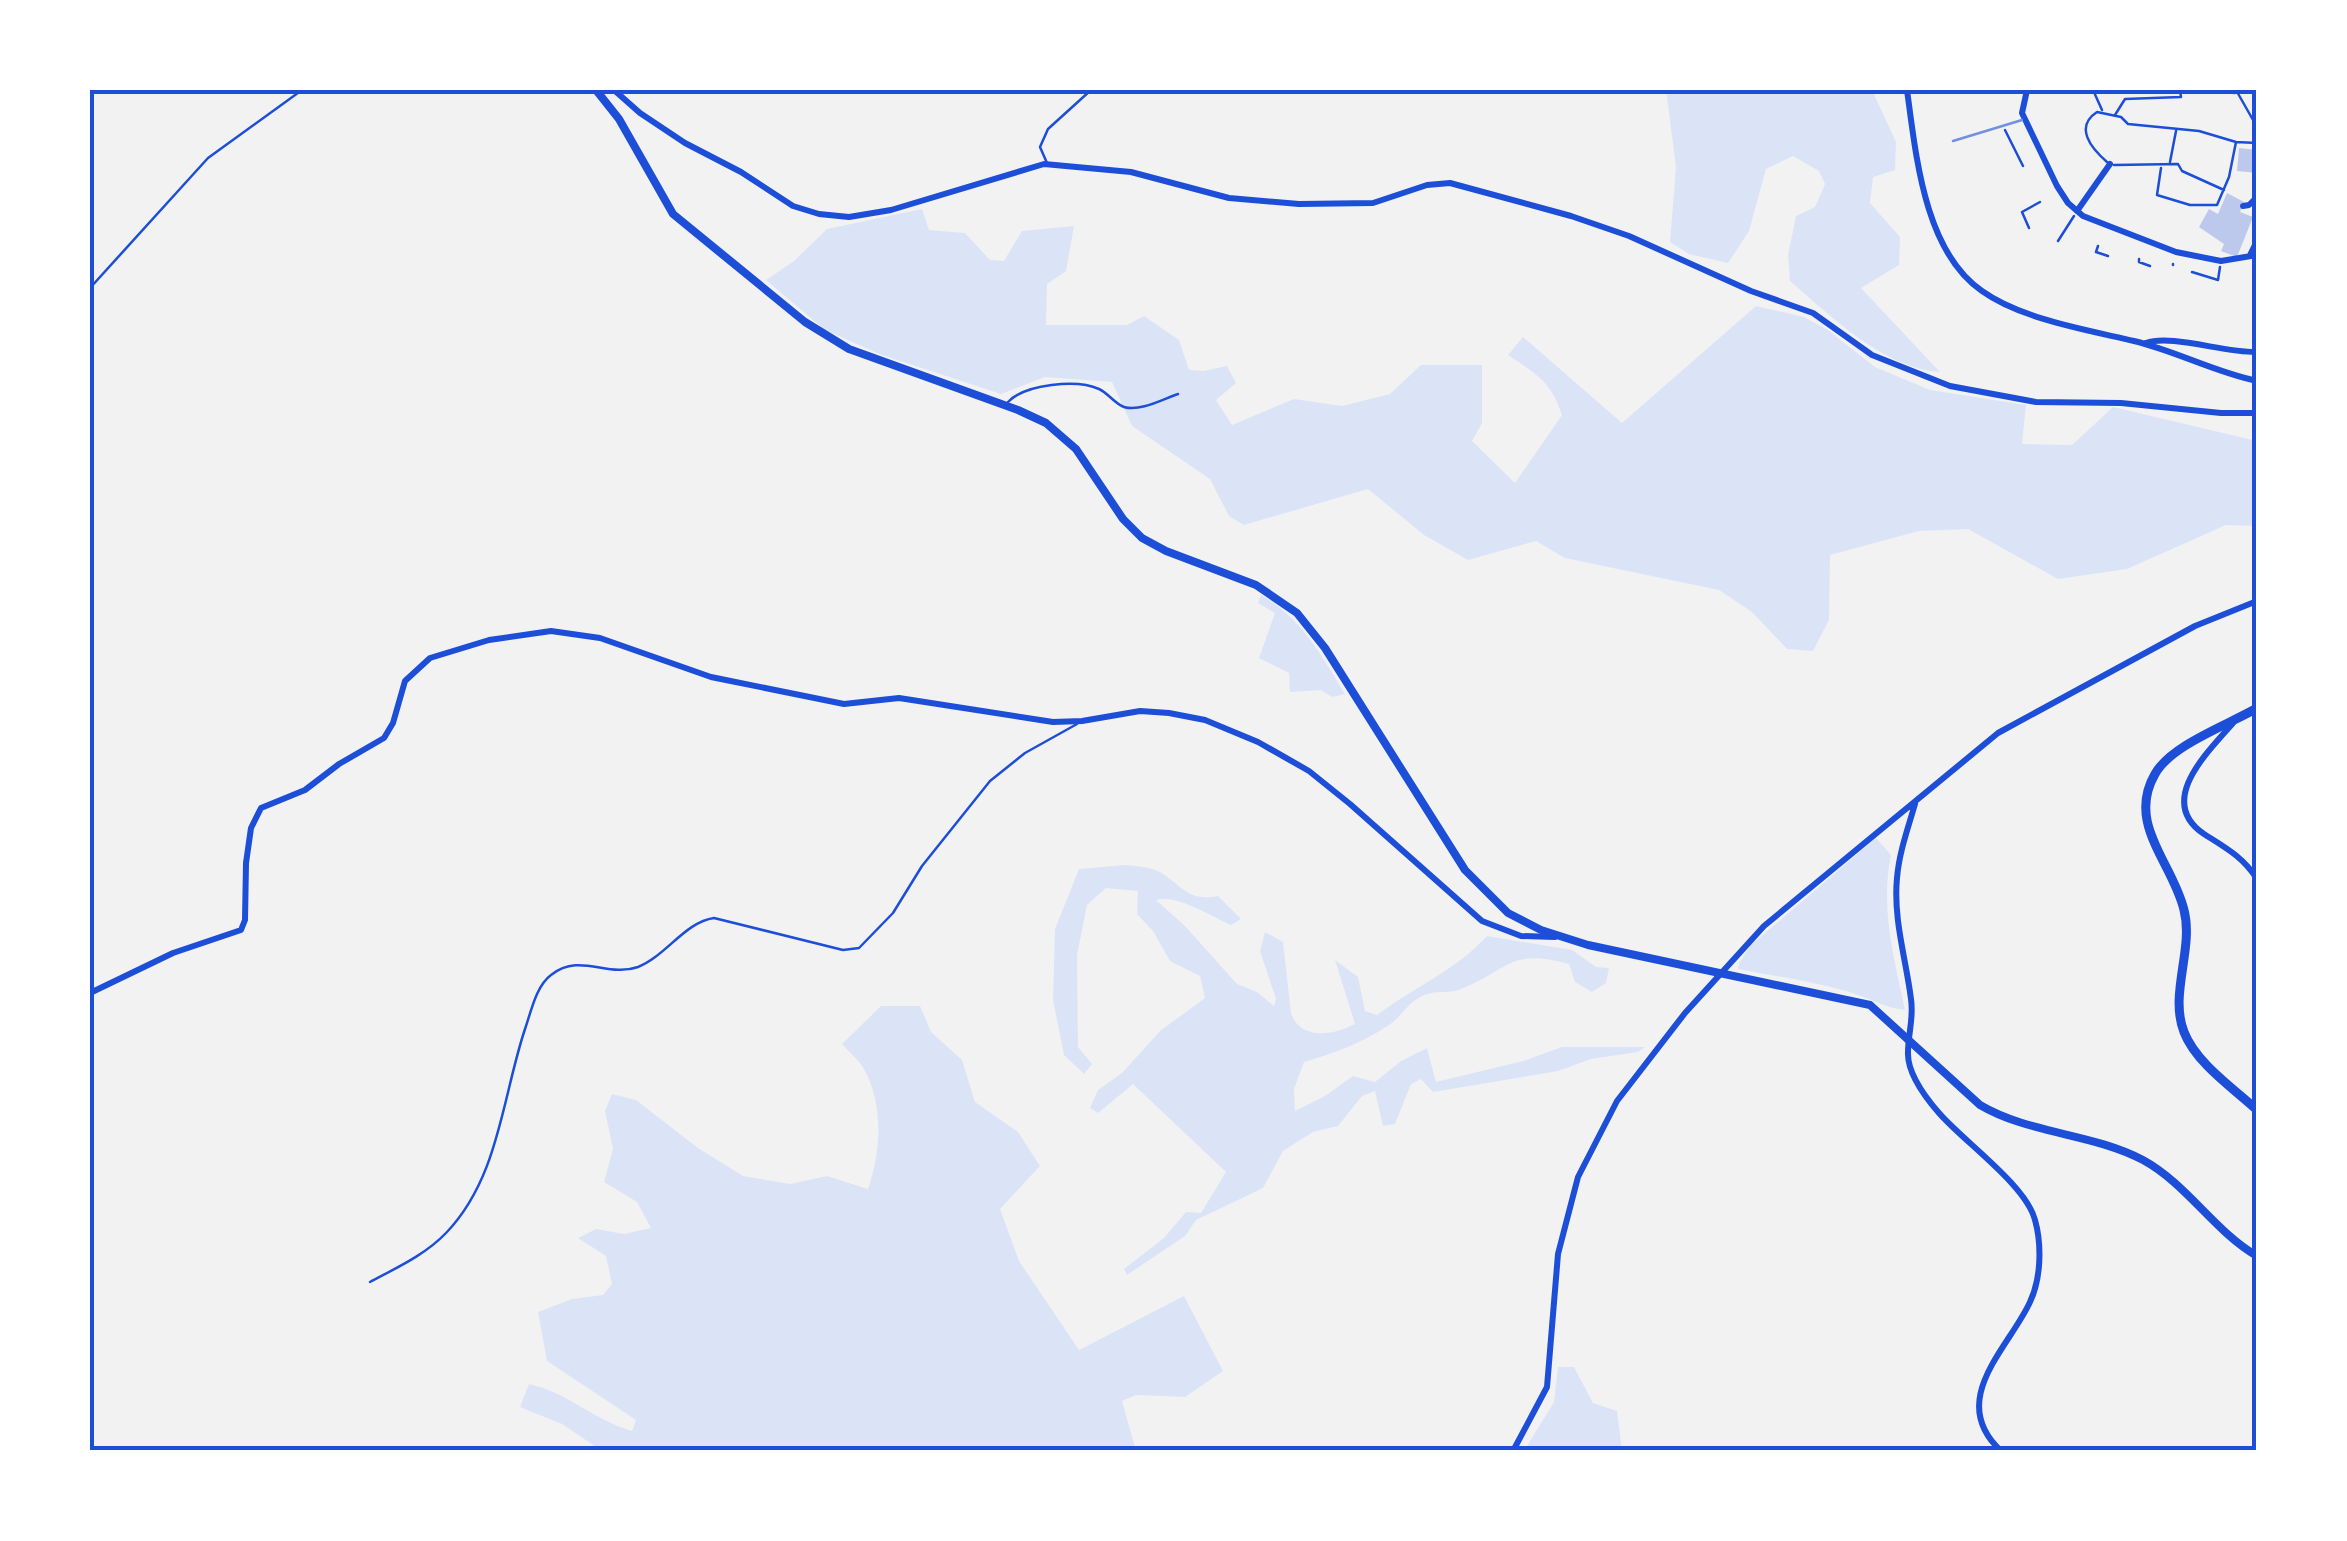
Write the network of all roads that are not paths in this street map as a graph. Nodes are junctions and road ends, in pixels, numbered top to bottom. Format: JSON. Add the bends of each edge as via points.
{"nodes":[{"id":1,"x":302,"y":90,"type":"edge"},
{"id":2,"x":596,"y":90,"type":"edge"},
{"id":3,"x":614,"y":90,"type":"edge"},
{"id":4,"x":1091,"y":90,"type":"edge"},
{"id":5,"x":1908,"y":90,"type":"edge"},
{"id":6,"x":2026,"y":90,"type":"edge"},
{"id":7,"x":2093,"y":90,"type":"edge"},
{"id":8,"x":2122,"y":90,"type":"edge"},
{"id":9,"x":2186,"y":90,"type":"edge"},
{"id":10,"x":2198,"y":90,"type":"edge"},
{"id":11,"x":2236,"y":92,"type":"edge"},
{"id":12,"x":2125,"y":99,"type":"junction"},
{"id":13,"x":2102,"y":112,"type":"junction"},
{"id":14,"x":2116,"y":115,"type":"junction"},
{"id":15,"x":2257,"y":127,"type":"edge"},
{"id":16,"x":2176,"y":130,"type":"junction"},
{"id":17,"x":2236,"y":142,"type":"junction"},
{"id":18,"x":2257,"y":143,"type":"edge"},
{"id":19,"x":1048,"y":164,"type":"junction"},
{"id":20,"x":2110,"y":164,"type":"junction"},
{"id":21,"x":2170,"y":164,"type":"junction"},
{"id":22,"x":2161,"y":166,"type":"junction"},
{"id":23,"x":2224,"y":190,"type":"junction"},
{"id":24,"x":2257,"y":197,"type":"edge"},
{"id":25,"x":2243,"y":206,"type":"dead end"},
{"id":26,"x":2077,"y":211,"type":"junction"},
{"id":27,"x":2257,"y":241,"type":"edge"},
{"id":28,"x":2253,"y":256,"type":"edge"},
{"id":29,"x":90,"y":288,"type":"edge"},
{"id":30,"x":2144,"y":344,"type":"junction"},
{"id":31,"x":2257,"y":352,"type":"edge"},
{"id":32,"x":2257,"y":381,"type":"edge"},
{"id":33,"x":1178,"y":394,"type":"dead end"},
{"id":34,"x":1006,"y":406,"type":"junction"},
{"id":35,"x":2257,"y":413,"type":"edge"},
{"id":36,"x":2257,"y":601,"type":"edge"},
{"id":37,"x":2257,"y":708,"type":"edge"},
{"id":38,"x":1082,"y":721,"type":"junction"},
{"id":39,"x":2235,"y":721,"type":"junction"},
{"id":40,"x":1916,"y":802,"type":"junction"},
{"id":41,"x":2257,"y":879,"type":"edge"},
{"id":42,"x":1558,"y":936,"type":"junction"},
{"id":43,"x":2257,"y":944,"type":"edge"},
{"id":44,"x":1723,"y":972,"type":"junction"},
{"id":45,"x":2257,"y":972,"type":"edge"},
{"id":46,"x":90,"y":993,"type":"edge"},
{"id":47,"x":1909,"y":1038,"type":"junction"},
{"id":48,"x":2257,"y":1110,"type":"edge"},
{"id":49,"x":2257,"y":1256,"type":"edge"},
{"id":50,"x":370,"y":1282,"type":"dead end"},
{"id":51,"x":1514,"y":1451,"type":"edge"},
{"id":52,"x":2001,"y":1451,"type":"edge"}],
"edges":[{"from":1,"to":29,"type":"lane","via":[[208,158]]},
{"from":2,"to":34,"type":"street","via":[[673,214],[805,322],[848,349]]},
{"from":3,"to":19,"type":"street","via":[[686,143],[793,206],[826,216],[891,210]]},
{"from":4,"to":19,"type":"lane","via":[[1044,134],[1040,151]]},
{"from":5,"to":30,"type":"street","via":[[1933,225],[1953,263],[2006,304]]},
{"from":6,"to":26,"type":"street","via":[[2022,113],[2057,186]]},
{"from":7,"to":13,"type":"lane"},
{"from":8,"to":12,"type":"lane"},
{"from":9,"to":12,"type":"lane","via":[[2181,97]]},
{"from":10,"to":11,"type":"lane"},
{"from":11,"to":15,"type":"lane"},
{"from":12,"to":14,"type":"lane"},
{"from":13,"to":14,"type":"lane"},
{"from":13,"to":20,"type":"lane","via":[[2090,117],[2085,131]]},
{"from":14,"to":16,"type":"lane","via":[[2128,124]]},
{"from":16,"to":17,"type":"lane"},
{"from":16,"to":21,"type":"lane"},
{"from":17,"to":18,"type":"lane"},
{"from":17,"to":23,"type":"lane"},
{"from":19,"to":35,"type":"street","via":[[1137,174],[1229,198],[1299,204],[1365,204],[1432,184],[1460,185],[1629,236],[1816,315],[1866,352],[1923,378],[1995,396]]},
{"from":20,"to":22,"type":"lane"},
{"from":20,"to":26,"type":"street"},
{"from":21,"to":22,"type":"lane"},
{"from":21,"to":23,"type":"lane"},
{"from":22,"to":23,"type":"lane","via":[[2157,195],[2217,205]]},
{"from":24,"to":25,"type":"street"},
{"from":26,"to":28,"type":"street","via":[[2144,242],[2222,261]]},
{"from":27,"to":28,"type":"street"},
{"from":30,"to":31,"type":"street","via":[[2162,340]]},
{"from":30,"to":32,"type":"street"},
{"from":33,"to":34,"type":"lane","via":[[1137,408],[1123,407],[1096,387],[1047,385],[1023,390]]},
{"from":34,"to":42,"type":"street","via":[[1062,435],[1122,519],[1146,540],[1256,585],[1297,612],[1475,882],[1514,918]]},
{"from":36,"to":40,"type":"street","via":[[2195,626],[2031,713]]},
{"from":37,"to":39,"type":"main road"},
{"from":38,"to":42,"type":"street","via":[[1155,711],[1242,734],[1335,791],[1478,918],[1511,933]]},
{"from":38,"to":46,"type":"street","via":[[899,698],[838,703],[720,679],[570,632],[466,646],[432,657],[410,675],[382,740],[306,790],[258,810],[246,856],[246,918],[240,930]]},
{"from":38,"to":50,"type":"lane","via":[[1032,748],[986,786],[859,948],[842,950],[710,918],[637,967],[579,963],[551,974],[513,1066],[494,1149],[462,1211],[435,1243]]},
{"from":39,"to":41,"type":"street","via":[[2189,776],[2186,804],[2194,825],[2240,856]]},
{"from":39,"to":48,"type":"main road","via":[[2163,762],[2148,789],[2146,814],[2186,917],[2182,1028],[2200,1057]]},
{"from":40,"to":44,"type":"street","via":[[1771,920]]},
{"from":40,"to":47,"type":"street","via":[[1896,892],[1912,1006]]},
{"from":42,"to":44,"type":"street"},
{"from":43,"to":45,"type":"street"},
{"from":44,"to":47,"type":"street","via":[[1866,1004]]},
{"from":44,"to":51,"type":"street","via":[[1638,1070],[1594,1141],[1560,1238],[1548,1386]]},
{"from":47,"to":49,"type":"street","via":[[1989,1111],[2150,1164]]},
{"from":47,"to":52,"type":"street","via":[[1908,1061],[1931,1102],[2026,1200],[2036,1223],[2034,1292],[1992,1362],[1982,1395],[1984,1428]]}]}
